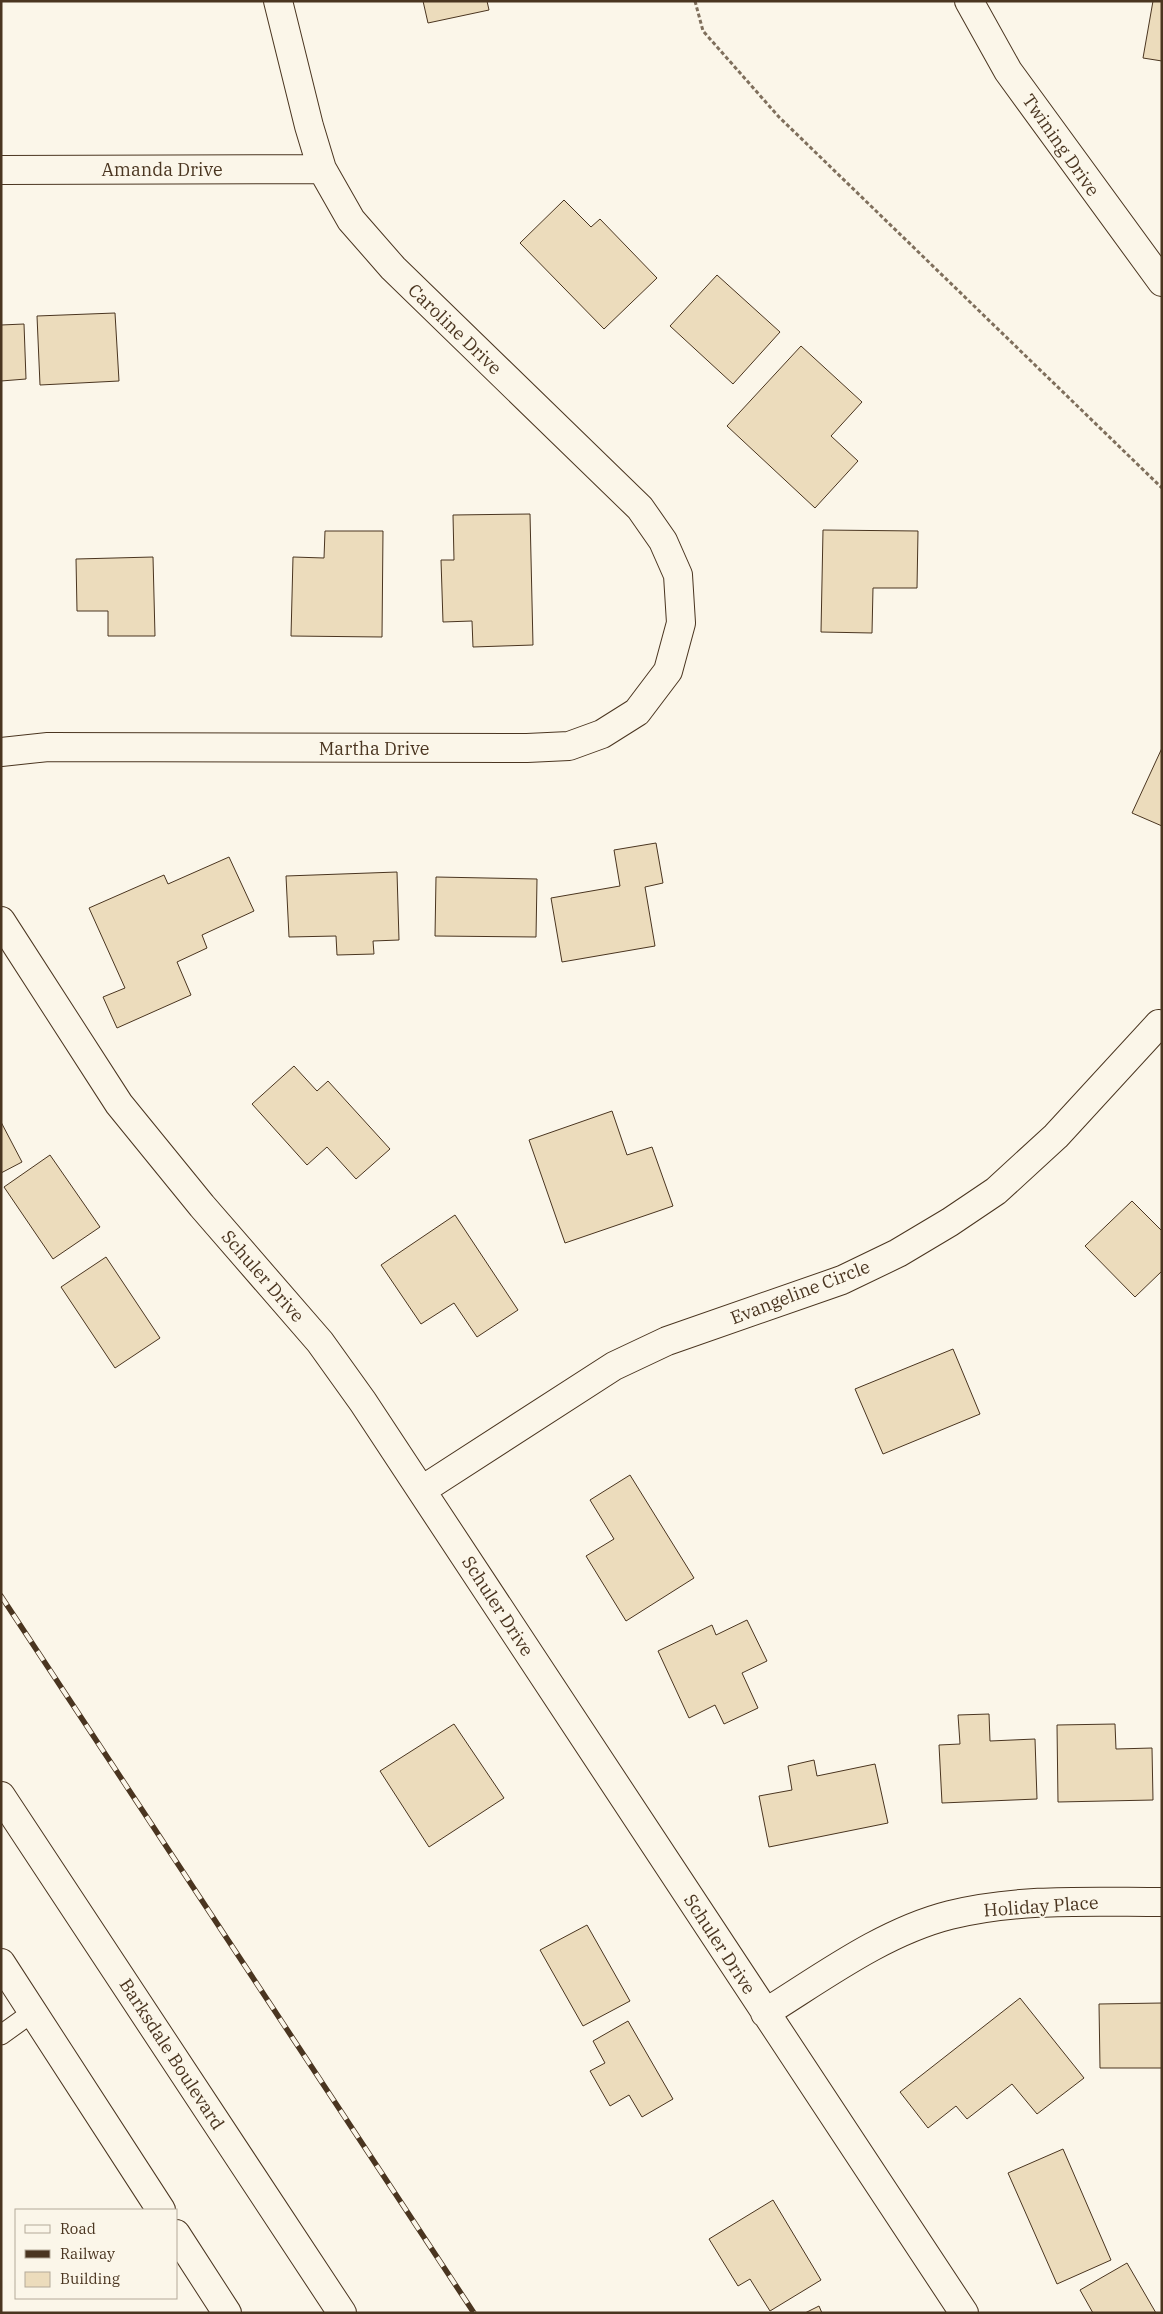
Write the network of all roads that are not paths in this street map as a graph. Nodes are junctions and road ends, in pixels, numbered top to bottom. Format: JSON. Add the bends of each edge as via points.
{"nodes":[{"id":1,"x":278,"y":1,"type":"edge"},
{"id":2,"x":968,"y":1,"type":"edge"},
{"id":3,"x":322,"y":169,"type":"junction"},
{"id":4,"x":1,"y":170,"type":"edge"},
{"id":5,"x":1162,"y":282,"type":"edge"},
{"id":6,"x":681,"y":623,"type":"joint"},
{"id":7,"x":1,"y":752,"type":"edge"},
{"id":8,"x":1,"y":921,"type":"edge"},
{"id":9,"x":1162,"y":1027,"type":"edge"},
{"id":10,"x":422,"y":1490,"type":"junction"},
{"id":11,"x":1,"y":1796,"type":"edge"},
{"id":12,"x":1162,"y":1902,"type":"edge"},
{"id":13,"x":1,"y":1963,"type":"edge"},
{"id":14,"x":33,"y":2012,"type":"junction"},
{"id":15,"x":765,"y":2013,"type":"junction"},
{"id":16,"x":1,"y":2035,"type":"edge"},
{"id":17,"x":160,"y":2209,"type":"edge"},
{"id":18,"x":178,"y":2237,"type":"edge"},
{"id":19,"x":227,"y":2313,"type":"edge"},
{"id":20,"x":342,"y":2313,"type":"edge"},
{"id":21,"x":964,"y":2313,"type":"edge"}],
"edges":[{"from":1,"to":3,"type":"street","name":"Caroline Drive"},
{"from":2,"to":5,"type":"street","name":"Twining Drive","via":[[1008,71]]},
{"from":3,"to":4,"type":"street","name":"Amanda Drive"},
{"from":3,"to":6,"type":"street","name":"Caroline Drive","via":[[351,220],[393,268],[640,508],[663,541],[678,575]]},
{"from":6,"to":7,"type":"street","name":"Martha Drive","via":[[668,671],[637,712],[602,734],[569,746],[48,747]]},
{"from":8,"to":10,"type":"street","name":"Schuler Drive","via":[[119,1104],[320,1342]]},
{"from":9,"to":10,"type":"street","name":"Evangeline Circle","via":[[1159,1024],[1056,1136],[996,1191],[950,1222],[898,1253],[842,1280],[667,1340],[614,1366]]},
{"from":10,"to":15,"type":"street","name":"Schuler Drive"},
{"from":11,"to":20,"type":"street","name":"Barksdale Boulevard"},
{"from":12,"to":15,"type":"street","name":"Holiday Place","via":[[1046,1902],[996,1906],[948,1916],[898,1935]]},
{"from":13,"to":14,"type":"street"},
{"from":14,"to":16,"type":"lane"},
{"from":14,"to":17,"type":"street"},
{"from":15,"to":21,"type":"street","name":"Schuler Drive"},
{"from":18,"to":19,"type":"street"}]}
